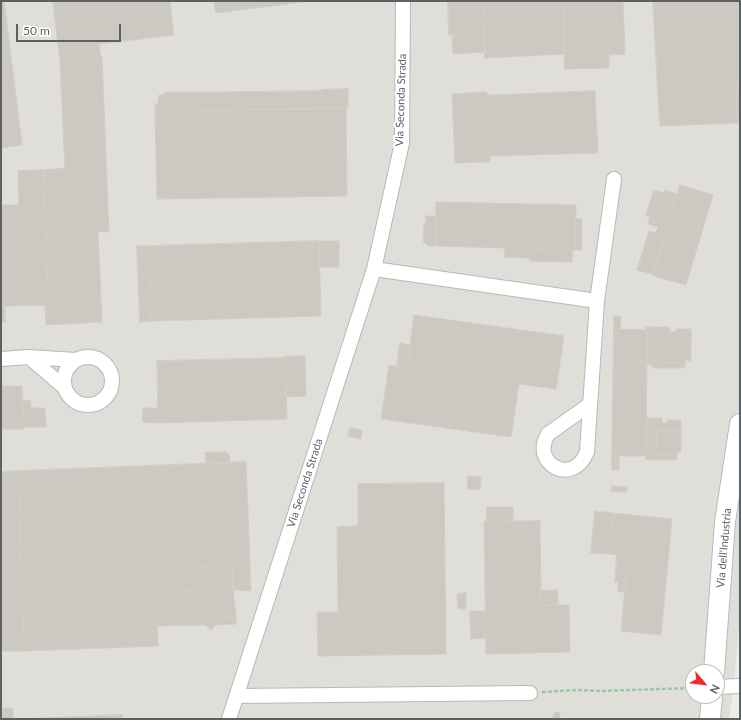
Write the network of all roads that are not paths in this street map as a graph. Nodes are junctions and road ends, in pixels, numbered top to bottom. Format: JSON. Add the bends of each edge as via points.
{"nodes":[{"id":1,"x":403,"y":1,"type":"edge"},
{"id":2,"x":614,"y":179,"type":"dead end"},
{"id":3,"x":374,"y":269,"type":"junction"},
{"id":4,"x":597,"y":301,"type":"junction"},
{"id":5,"x":29,"y":357,"type":"junction"},
{"id":6,"x":1,"y":359,"type":"edge"},
{"id":7,"x":76,"y":360,"type":"junction"},
{"id":8,"x":65,"y":388,"type":"junction"},
{"id":9,"x":589,"y":405,"type":"junction"},
{"id":10,"x":740,"y":424,"type":"edge"},
{"id":11,"x":715,"y":664,"type":"edge"},
{"id":12,"x":740,"y":686,"type":"edge"},
{"id":13,"x":725,"y":687,"type":"edge"},
{"id":14,"x":530,"y":693,"type":"road end"},
{"id":15,"x":236,"y":696,"type":"junction"},
{"id":16,"x":711,"y":704,"type":"edge"},
{"id":17,"x":229,"y":719,"type":"edge"},
{"id":18,"x":710,"y":719,"type":"edge"}],
"edges":[{"from":1,"to":3,"type":"street","name":"Via Seconda Strada","via":[[402,143]]},
{"from":2,"to":4,"type":"street"},
{"from":3,"to":4,"type":"street"},
{"from":3,"to":15,"type":"street","name":"Via Seconda Strada"},
{"from":4,"to":9,"type":"street"},
{"from":5,"to":6,"type":"street"},
{"from":5,"to":7,"type":"street"},
{"from":5,"to":8,"type":"street"},
{"from":7,"to":8,"type":"street","via":[[66,372]]},
{"from":7,"to":8,"type":"street","via":[[90,357],[104,363],[111,376],[109,391],[98,402],[82,404],[74,401]]},
{"from":9,"to":9,"type":"street","via":[[548,434],[545,440],[544,454],[558,469],[573,468],[584,459],[587,452]]},
{"from":10,"to":11,"type":"main road","name":"Via dell'Industria","via":[[725,522]]},
{"from":12,"to":13,"type":"street"},
{"from":14,"to":15,"type":"street"},
{"from":15,"to":17,"type":"street","name":"Via Seconda Strada"},
{"from":16,"to":18,"type":"main road"}]}
